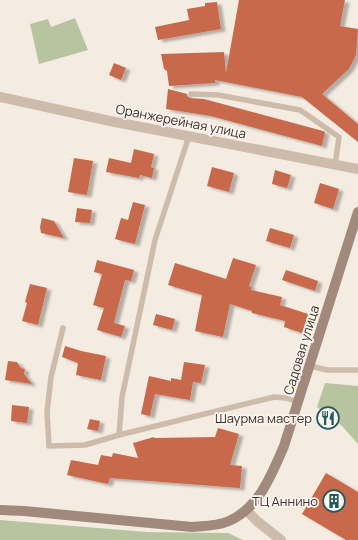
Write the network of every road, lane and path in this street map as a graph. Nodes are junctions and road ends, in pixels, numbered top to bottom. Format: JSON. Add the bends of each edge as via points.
{"nodes":[{"id":1,"x":191,"y":94,"type":"dead end"},
{"id":2,"x":0,"y":97,"type":"edge"},
{"id":3,"x":189,"y":136,"type":"junction"},
{"id":4,"x":335,"y":165,"type":"junction"},
{"id":5,"x":358,"y":169,"type":"edge"},
{"id":6,"x":358,"y":212,"type":"edge"},
{"id":7,"x":63,"y":328,"type":"dead end"},
{"id":8,"x":310,"y":366,"type":"junction"},
{"id":9,"x":358,"y":370,"type":"edge"},
{"id":10,"x":298,"y":402,"type":"junction"},
{"id":11,"x":119,"y":435,"type":"junction"},
{"id":12,"x":0,"y":510,"type":"edge"},
{"id":13,"x":246,"y":510,"type":"junction"},
{"id":14,"x":282,"y":540,"type":"edge"}],
"edges":[{"from":1,"to":4,"type":"lane","via":[[218,95],[300,110],[339,137]]},
{"from":2,"to":3,"type":"street","name":"Оранжерейная улица"},
{"from":3,"to":4,"type":"street","name":"Оранжерейная улица"},
{"from":3,"to":11,"type":"lane","via":[[155,240],[122,397]]},
{"from":4,"to":5,"type":"street","name":"Оранжерейная улица"},
{"from":6,"to":8,"type":"main road","name":"Садовая улица"},
{"from":7,"to":11,"type":"lane","via":[[51,377],[49,446],[85,445]]},
{"from":8,"to":9,"type":"lane","via":[[327,370]]},
{"from":8,"to":10,"type":"main road","name":"Садовая улица"},
{"from":10,"to":11,"type":"lane","via":[[274,397]]},
{"from":10,"to":13,"type":"main road","name":"Садовая улица","via":[[273,472],[262,492]]},
{"from":12,"to":13,"type":"main road","name":"Садовая улица","via":[[192,527],[229,521]]},
{"from":13,"to":14,"type":"street"}]}
